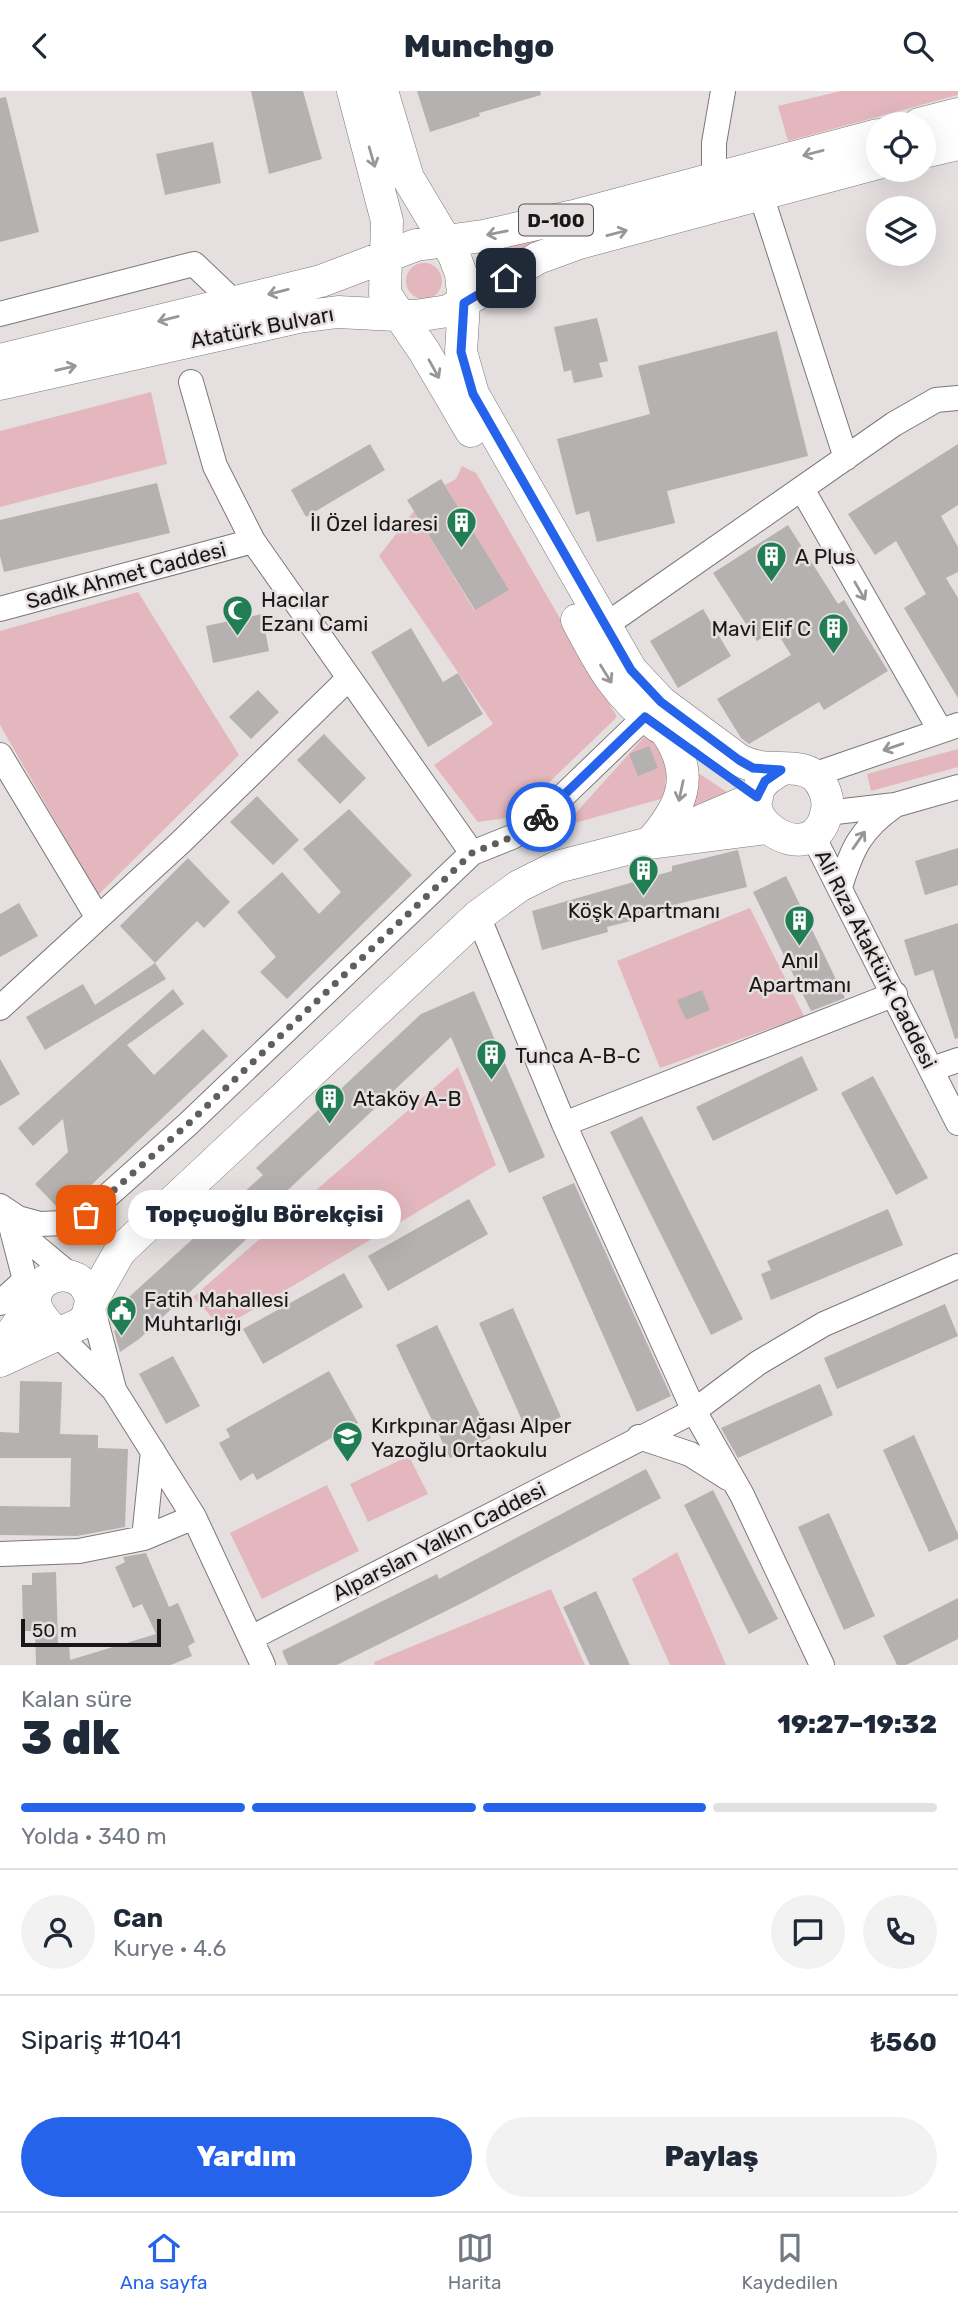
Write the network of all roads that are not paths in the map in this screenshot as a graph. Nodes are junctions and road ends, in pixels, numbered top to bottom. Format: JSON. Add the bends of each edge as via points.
{"nodes":[{"id":1,"x":354,"y":91,"type":"edge"},
{"id":2,"x":382,"y":91,"type":"edge"},
{"id":3,"x":723,"y":91,"type":"edge"},
{"id":4,"x":958,"y":114,"type":"edge"},
{"id":5,"x":936,"y":120,"type":"edge"},
{"id":6,"x":866,"y":138,"type":"edge"},
{"id":7,"x":958,"y":143,"type":"edge"},
{"id":8,"x":936,"y":149,"type":"edge"},
{"id":9,"x":866,"y":166,"type":"edge"},
{"id":10,"x":714,"y":179,"type":"junction"},
{"id":11,"x":761,"y":195,"type":"junction"},
{"id":12,"x":443,"y":240,"type":"junction"},
{"id":13,"x":387,"y":256,"type":"junction"},
{"id":14,"x":234,"y":302,"type":"junction"},
{"id":15,"x":464,"y":303,"type":"junction"},
{"id":16,"x":396,"y":313,"type":"junction"},
{"id":17,"x":0,"y":314,"type":"edge"},
{"id":18,"x":0,"y":360,"type":"edge"},
{"id":19,"x":191,"y":382,"type":"dead end"},
{"id":20,"x":0,"y":384,"type":"edge"},
{"id":21,"x":958,"y":398,"type":"edge"},
{"id":22,"x":846,"y":458,"type":"junction"},
{"id":23,"x":802,"y":489,"type":"junction"},
{"id":24,"x":253,"y":541,"type":"junction"},
{"id":25,"x":0,"y":609,"type":"edge"},
{"id":26,"x":603,"y":627,"type":"junction"},
{"id":27,"x":348,"y":679,"type":"junction"},
{"id":28,"x":656,"y":725,"type":"junction"},
{"id":29,"x":949,"y":728,"type":"edge"},
{"id":30,"x":0,"y":755,"type":"edge"},
{"id":31,"x":781,"y":770,"type":"junction"},
{"id":32,"x":813,"y":775,"type":"junction"},
{"id":33,"x":958,"y":787,"type":"edge"},
{"id":34,"x":757,"y":797,"type":"junction"},
{"id":35,"x":895,"y":805,"type":"junction"},
{"id":36,"x":819,"y":823,"type":"junction"},
{"id":37,"x":766,"y":828,"type":"junction"},
{"id":38,"x":650,"y":843,"type":"junction"},
{"id":39,"x":472,"y":853,"type":"junction"},
{"id":40,"x":840,"y":887,"type":"junction"},
{"id":41,"x":478,"y":916,"type":"junction"},
{"id":42,"x":98,"y":918,"type":"junction"},
{"id":43,"x":895,"y":994,"type":"junction"},
{"id":44,"x":0,"y":1008,"type":"edge"},
{"id":45,"x":958,"y":1060,"type":"edge"},
{"id":46,"x":932,"y":1069,"type":"junction"},
{"id":47,"x":958,"y":1123,"type":"edge"},
{"id":48,"x":564,"y":1124,"type":"junction"},
{"id":49,"x":4,"y":1214,"type":"edge"},
{"id":50,"x":120,"y":1251,"type":"junction"},
{"id":51,"x":958,"y":1266,"type":"edge"},
{"id":52,"x":70,"y":1275,"type":"junction"},
{"id":53,"x":30,"y":1290,"type":"junction"},
{"id":54,"x":91,"y":1302,"type":"junction"},
{"id":55,"x":0,"y":1303,"type":"edge"},
{"id":56,"x":57,"y":1333,"type":"junction"},
{"id":57,"x":0,"y":1350,"type":"edge"},
{"id":58,"x":0,"y":1361,"type":"edge"},
{"id":59,"x":114,"y":1390,"type":"junction"},
{"id":60,"x":694,"y":1411,"type":"junction"},
{"id":61,"x":639,"y":1437,"type":"junction"},
{"id":62,"x":153,"y":1451,"type":"junction"},
{"id":63,"x":742,"y":1495,"type":"junction"},
{"id":64,"x":194,"y":1517,"type":"junction"},
{"id":65,"x":144,"y":1538,"type":"junction"},
{"id":66,"x":0,"y":1554,"type":"edge"},
{"id":67,"x":251,"y":1638,"type":"junction"},
{"id":68,"x":263,"y":1665,"type":"edge"},
{"id":69,"x":822,"y":1665,"type":"edge"}],
"edges":[{"from":1,"to":13,"type":"main road","one_way":true,"via":[[382,194]]},
{"from":2,"to":12,"type":"main road","via":[[408,178]]},
{"from":3,"to":10,"type":"street","via":[[713,143]]},
{"from":4,"to":5,"type":"main road"},
{"from":6,"to":10,"type":"main road","name":"Atatürk Bulvarı","number":"D-100","one_way":true},
{"from":7,"to":8,"type":"main road"},
{"from":9,"to":11,"type":"main road","name":"Atatürk Bulvarı","number":"D-100"},
{"from":10,"to":12,"type":"main road","name":"Atatürk Bulvarı","number":"D-100","one_way":true,"via":[[523,228]]},
{"from":15,"to":11,"type":"main road","name":"Atatürk Bulvarı","number":"D-100","one_way":true,"via":[[559,250]]},
{"from":11,"to":22,"type":"street"},
{"from":12,"to":13,"type":"main road","name":"Atatürk Bulvarı","number":"D-100"},
{"from":12,"to":15,"type":"main road","via":[[461,274]]},
{"from":13,"to":14,"type":"main road","name":"Atatürk Bulvarı","number":"D-100","one_way":true,"via":[[321,281]]},
{"from":13,"to":16,"type":"main road","via":[[385,294]]},
{"from":14,"to":17,"type":"street","via":[[194,264]]},
{"from":14,"to":18,"type":"main road","name":"Atatürk Bulvarı","number":"D-100","one_way":true},
{"from":15,"to":16,"type":"main road","name":"Atatürk Bulvarı","number":"D-100","via":[[448,311],[415,316]]},
{"from":15,"to":26,"type":"main road","via":[[461,352],[473,394]]},
{"from":20,"to":16,"type":"main road","name":"Atatürk Bulvarı","number":"D-100","one_way":true,"via":[[271,322],[338,312]]},
{"from":16,"to":28,"type":"main road","one_way":true,"via":[[424,351],[516,505],[602,668],[623,697]]},
{"from":19,"to":24,"type":"street","via":[[215,466]]},
{"from":21,"to":22,"type":"street","via":[[936,400]]},
{"from":22,"to":23,"type":"street"},
{"from":23,"to":26,"type":"street"},
{"from":23,"to":29,"type":"street","one_way":true},
{"from":24,"to":25,"type":"street","name":"Sadık Ahmet Caddesi"},
{"from":24,"to":27,"type":"street"},
{"from":26,"to":31,"type":"main road","via":[[631,670],[661,702],[753,768]]},
{"from":27,"to":39,"type":"street"},
{"from":27,"to":42,"type":"street"},
{"from":28,"to":34,"type":"main road"},
{"from":28,"to":38,"type":"main road","one_way":true,"via":[[681,758],[683,785],[677,806]]},
{"from":28,"to":39,"type":"street","via":[[536,822]]},
{"from":29,"to":32,"type":"street","one_way":true},
{"from":30,"to":42,"type":"street"},
{"from":31,"to":32,"type":"main road","via":[[792,768]]},
{"from":31,"to":34,"type":"main road","via":[[765,781]]},
{"from":32,"to":36,"type":"main road","via":[[826,792]]},
{"from":33,"to":35,"type":"street"},
{"from":34,"to":37,"type":"main road"},
{"from":34,"to":38,"type":"main road"},
{"from":35,"to":36,"type":"street"},
{"from":40,"to":35,"type":"street","one_way":true,"via":[[852,848],[872,822]]},
{"from":36,"to":37,"type":"main road","via":[[796,839],[785,839]]},
{"from":36,"to":40,"type":"street","name":"Ali Rıza Ataktürk Caddesi"},
{"from":37,"to":38,"type":"main road"},
{"from":38,"to":41,"type":"main road","via":[[557,867],[519,886]]},
{"from":39,"to":49,"type":"street","via":[[86,1215],[40,1224]]},
{"from":40,"to":43,"type":"street","name":"Ali Rıza Ataktürk Caddesi"},
{"from":41,"to":48,"type":"street"},
{"from":41,"to":50,"type":"main road"},
{"from":42,"to":44,"type":"street"},
{"from":43,"to":46,"type":"street","name":"Ali Rıza Ataktürk Caddesi"},
{"from":43,"to":48,"type":"street"},
{"from":45,"to":46,"type":"street"},
{"from":46,"to":47,"type":"street","name":"Ali Rıza Ataktürk Caddesi"},
{"from":48,"to":60,"type":"street"},
{"from":49,"to":52,"type":"street"},
{"from":49,"to":53,"type":"street"},
{"from":50,"to":52,"type":"main road"},
{"from":50,"to":54,"type":"main road"},
{"from":51,"to":60,"type":"street","name":"Alparslan Yalkın Caddesi","via":[[824,1324],[758,1363]]},
{"from":52,"to":53,"type":"main road","via":[[53,1277]]},
{"from":52,"to":54,"type":"main road","via":[[85,1284]]},
{"from":53,"to":55,"type":"street"},
{"from":53,"to":56,"type":"main road","via":[[40,1315]]},
{"from":53,"to":57,"type":"main road"},
{"from":54,"to":56,"type":"main road","via":[[80,1324]]},
{"from":54,"to":59,"type":"street"},
{"from":56,"to":58,"type":"main road"},
{"from":56,"to":59,"type":"street"},
{"from":59,"to":62,"type":"street"},
{"from":60,"to":61,"type":"street","name":"Alparslan Yalkın Caddesi"},
{"from":60,"to":63,"type":"street"},
{"from":61,"to":63,"type":"street","via":[[702,1460]]},
{"from":61,"to":67,"type":"street","name":"Alparslan Yalkın Caddesi"},
{"from":62,"to":64,"type":"street"},
{"from":62,"to":65,"type":"street"},
{"from":63,"to":69,"type":"street"},
{"from":64,"to":65,"type":"street"},
{"from":64,"to":67,"type":"street"},
{"from":65,"to":66,"type":"street","via":[[79,1551]]},
{"from":67,"to":68,"type":"street"}]}
